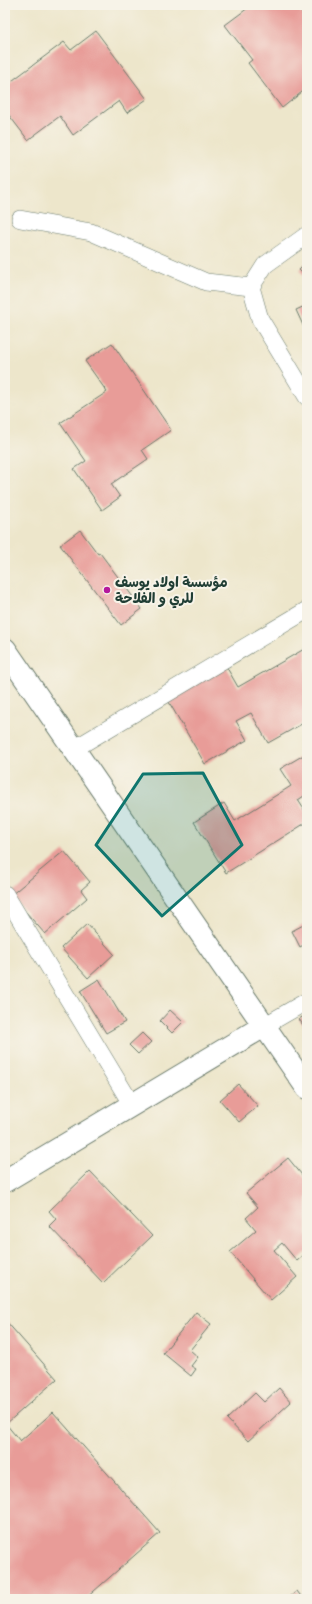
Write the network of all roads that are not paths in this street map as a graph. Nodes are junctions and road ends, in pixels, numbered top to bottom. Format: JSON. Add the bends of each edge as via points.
{"nodes":[{"id":1,"x":20,"y":219,"type":"dead end"},
{"id":2,"x":307,"y":235,"type":"edge"},
{"id":3,"x":251,"y":287,"type":"junction"},
{"id":4,"x":307,"y":397,"type":"edge"},
{"id":5,"x":307,"y":610,"type":"edge"},
{"id":6,"x":5,"y":649,"type":"edge"},
{"id":7,"x":74,"y":749,"type":"junction"},
{"id":8,"x":5,"y":894,"type":"edge"},
{"id":9,"x":307,"y":1000,"type":"edge"},
{"id":10,"x":264,"y":1026,"type":"junction"},
{"id":11,"x":307,"y":1088,"type":"edge"},
{"id":12,"x":132,"y":1105,"type":"junction"},
{"id":13,"x":5,"y":1181,"type":"edge"}],
"edges":[{"from":1,"to":3,"type":"street","via":[[91,232],[206,282]]},
{"from":2,"to":3,"type":"street","via":[[265,265]]},
{"from":3,"to":4,"type":"street","via":[[260,319]]},
{"from":5,"to":7,"type":"street"},
{"from":6,"to":7,"type":"main road"},
{"from":7,"to":10,"type":"main road"},
{"from":8,"to":12,"type":"street"},
{"from":9,"to":10,"type":"street"},
{"from":10,"to":11,"type":"main road"},
{"from":10,"to":12,"type":"main road"},
{"from":12,"to":13,"type":"main road"}]}
